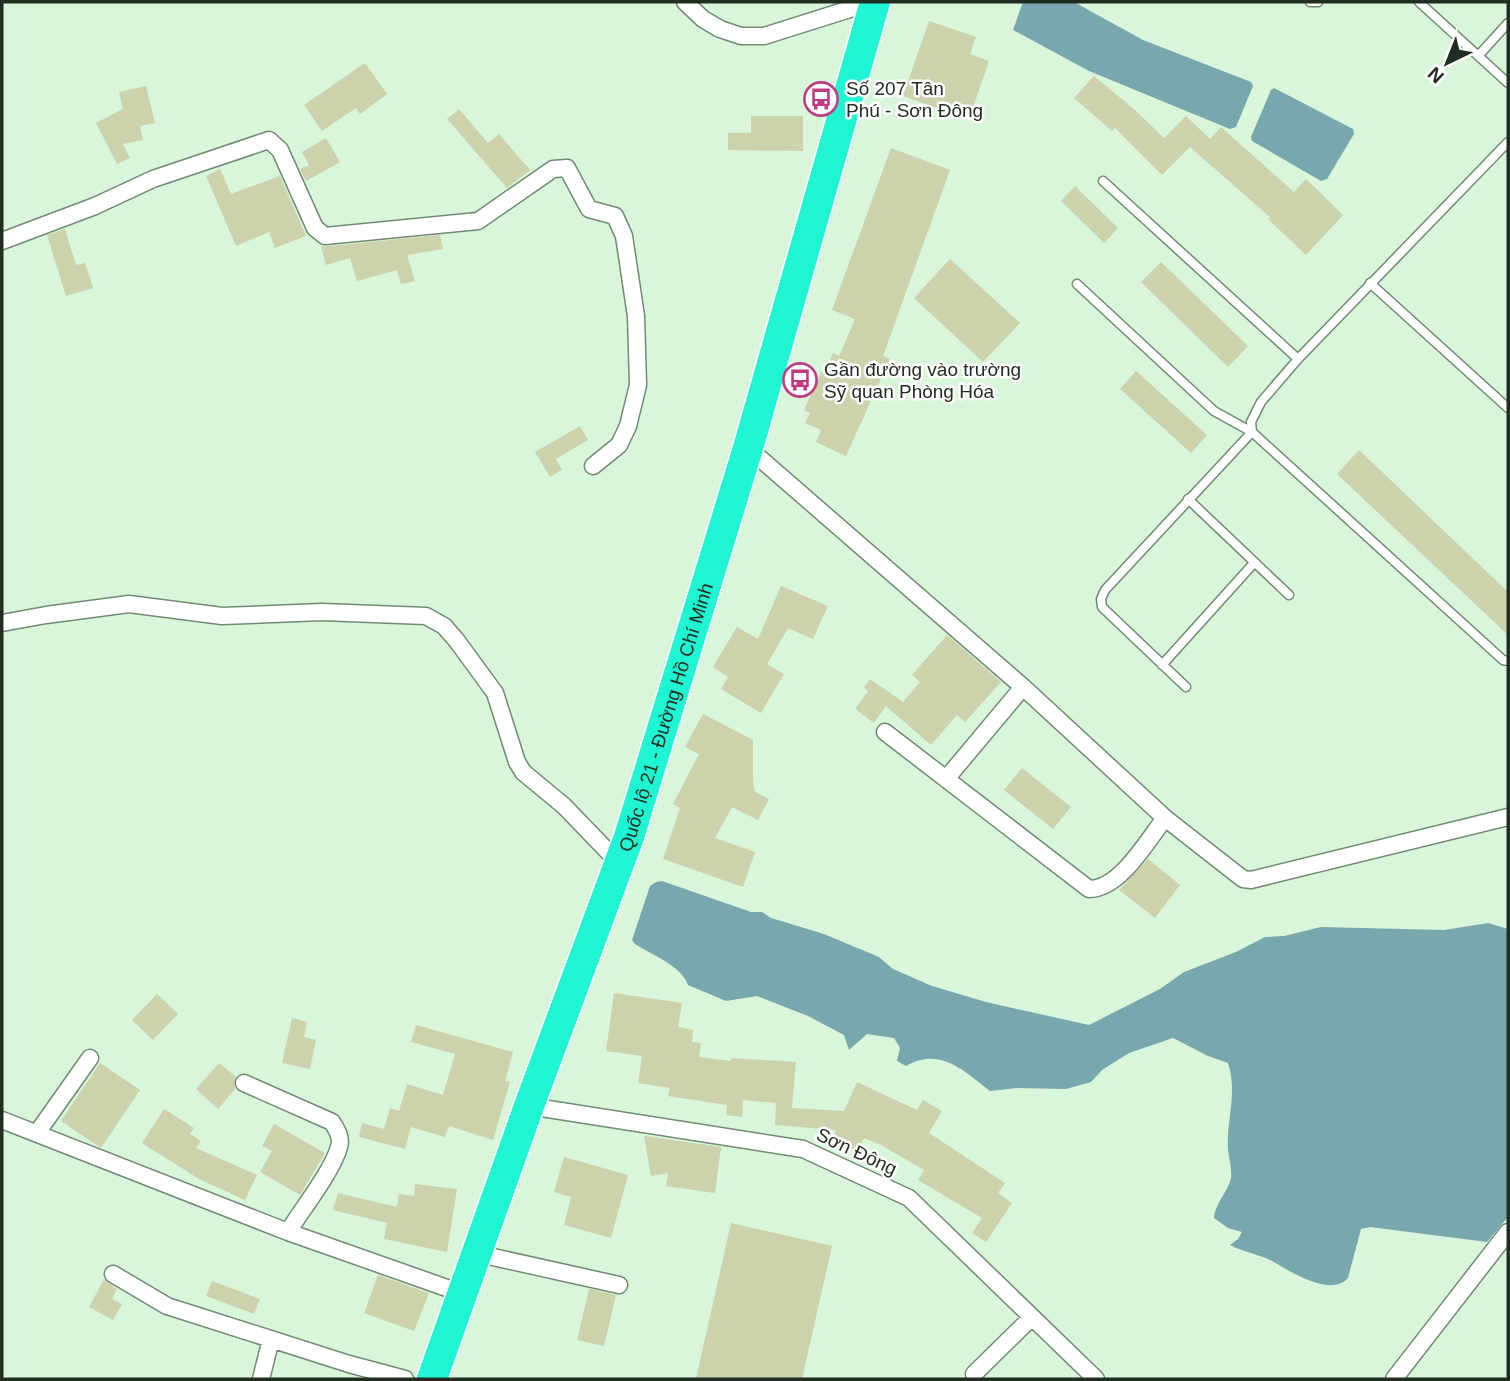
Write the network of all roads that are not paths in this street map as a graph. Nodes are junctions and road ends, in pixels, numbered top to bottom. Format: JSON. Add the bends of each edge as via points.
{"nodes":[{"id":1,"x":684,"y":2,"type":"edge"},
{"id":2,"x":874,"y":2,"type":"edge"},
{"id":3,"x":1310,"y":2,"type":"edge"},
{"id":4,"x":1318,"y":2,"type":"edge"},
{"id":5,"x":1419,"y":2,"type":"edge"},
{"id":6,"x":1508,"y":23,"type":"edge"},
{"id":7,"x":1479,"y":55,"type":"junction"},
{"id":8,"x":1508,"y":83,"type":"edge"},
{"id":9,"x":1508,"y":142,"type":"edge"},
{"id":10,"x":1103,"y":181,"type":"dead end"},
{"id":11,"x":2,"y":241,"type":"edge"},
{"id":12,"x":1370,"y":283,"type":"junction"},
{"id":13,"x":1077,"y":284,"type":"dead end"},
{"id":14,"x":1298,"y":359,"type":"junction"},
{"id":15,"x":1508,"y":408,"type":"edge"},
{"id":16,"x":1252,"y":432,"type":"junction"},
{"id":17,"x":748,"y":447,"type":"junction"},
{"id":18,"x":593,"y":466,"type":"dead end"},
{"id":19,"x":1188,"y":499,"type":"junction"},
{"id":20,"x":1254,"y":563,"type":"junction"},
{"id":21,"x":1289,"y":594,"type":"dead end"},
{"id":22,"x":2,"y":623,"type":"edge"},
{"id":23,"x":1508,"y":662,"type":"edge"},
{"id":24,"x":1162,"y":665,"type":"junction"},
{"id":25,"x":1023,"y":687,"type":"junction"},
{"id":26,"x":1186,"y":687,"type":"dead end"},
{"id":27,"x":885,"y":732,"type":"dead end"},
{"id":28,"x":946,"y":779,"type":"junction"},
{"id":29,"x":1508,"y":817,"type":"edge"},
{"id":30,"x":1164,"y":818,"type":"junction"},
{"id":31,"x":619,"y":863,"type":"junction"},
{"id":32,"x":90,"y":1058,"type":"dead end"},
{"id":33,"x":244,"y":1083,"type":"dead end"},
{"id":34,"x":528,"y":1106,"type":"junction"},
{"id":35,"x":2,"y":1120,"type":"edge"},
{"id":36,"x":37,"y":1133,"type":"junction"},
{"id":37,"x":288,"y":1232,"type":"junction"},
{"id":38,"x":1508,"y":1232,"type":"edge"},
{"id":39,"x":475,"y":1253,"type":"junction"},
{"id":40,"x":113,"y":1275,"type":"dead end"},
{"id":41,"x":619,"y":1284,"type":"dead end"},
{"id":42,"x":461,"y":1293,"type":"junction"},
{"id":43,"x":1032,"y":1317,"type":"junction"},
{"id":44,"x":271,"y":1339,"type":"junction"},
{"id":45,"x":974,"y":1374,"type":"dead end"},
{"id":46,"x":261,"y":1379,"type":"edge"},
{"id":47,"x":405,"y":1379,"type":"edge"},
{"id":48,"x":432,"y":1379,"type":"edge"},
{"id":49,"x":1096,"y":1379,"type":"edge"},
{"id":50,"x":1394,"y":1379,"type":"edge"}],
"edges":[{"from":1,"to":2,"type":"street","via":[[720,29],[741,36],[764,36]]},
{"from":2,"to":17,"type":"highway","name":"Quốc lộ 21 - Đường Hồ Chí Minh"},
{"from":3,"to":4,"type":"lane"},
{"from":5,"to":7,"type":"lane"},
{"from":6,"to":7,"type":"lane"},
{"from":7,"to":8,"type":"lane"},
{"from":9,"to":12,"type":"lane"},
{"from":10,"to":14,"type":"lane"},
{"from":11,"to":18,"type":"street","via":[[153,179],[269,140],[280,150],[315,228],[325,236],[478,221],[552,169],[567,168],[589,209],[615,215],[624,236],[636,316],[638,385],[628,426],[619,446]]},
{"from":12,"to":14,"type":"lane"},
{"from":12,"to":15,"type":"lane"},
{"from":13,"to":16,"type":"lane","via":[[1214,411]]},
{"from":14,"to":16,"type":"lane","via":[[1261,402],[1251,422]]},
{"from":16,"to":19,"type":"lane"},
{"from":16,"to":23,"type":"lane"},
{"from":17,"to":25,"type":"street"},
{"from":17,"to":31,"type":"highway","name":"Quốc lộ 21 - Đường Hồ Chí Minh"},
{"from":19,"to":20,"type":"lane"},
{"from":19,"to":24,"type":"lane","via":[[1101,599],[1102,607]]},
{"from":20,"to":21,"type":"lane"},
{"from":20,"to":24,"type":"lane"},
{"from":22,"to":31,"type":"street","via":[[129,604],[222,616],[322,612],[426,616],[444,626],[495,693],[523,772],[564,806]]},
{"from":24,"to":26,"type":"lane"},
{"from":25,"to":28,"type":"street"},
{"from":25,"to":30,"type":"street"},
{"from":27,"to":28,"type":"street"},
{"from":28,"to":30,"type":"street","via":[[1089,889],[1098,889],[1119,876]]},
{"from":29,"to":30,"type":"street","via":[[1251,880],[1234,874]]},
{"from":31,"to":34,"type":"highway","name":"Quốc lộ 21 - Đường Hồ Chí Minh"},
{"from":32,"to":36,"type":"street"},
{"from":33,"to":37,"type":"street","via":[[332,1122],[339,1134],[340,1146],[331,1165]]},
{"from":34,"to":39,"type":"highway","name":"Quốc lộ 21 - Đường Hồ Chí Minh"},
{"from":34,"to":43,"type":"street","name":"Sơn Đông","via":[[803,1149],[909,1198]]},
{"from":35,"to":36,"type":"street"},
{"from":36,"to":37,"type":"street"},
{"from":37,"to":42,"type":"street"},
{"from":38,"to":50,"type":"street"},
{"from":39,"to":41,"type":"street"},
{"from":39,"to":42,"type":"highway","name":"Quốc lộ 21 - Đường Hồ Chí Minh"},
{"from":40,"to":44,"type":"street","via":[[167,1306]]},
{"from":42,"to":48,"type":"highway","name":"Quốc lộ 21 - Đường Hồ Chí Minh"},
{"from":43,"to":45,"type":"street"},
{"from":43,"to":49,"type":"street","name":"Sơn Đông"},
{"from":44,"to":46,"type":"street"},
{"from":44,"to":47,"type":"street"}]}
